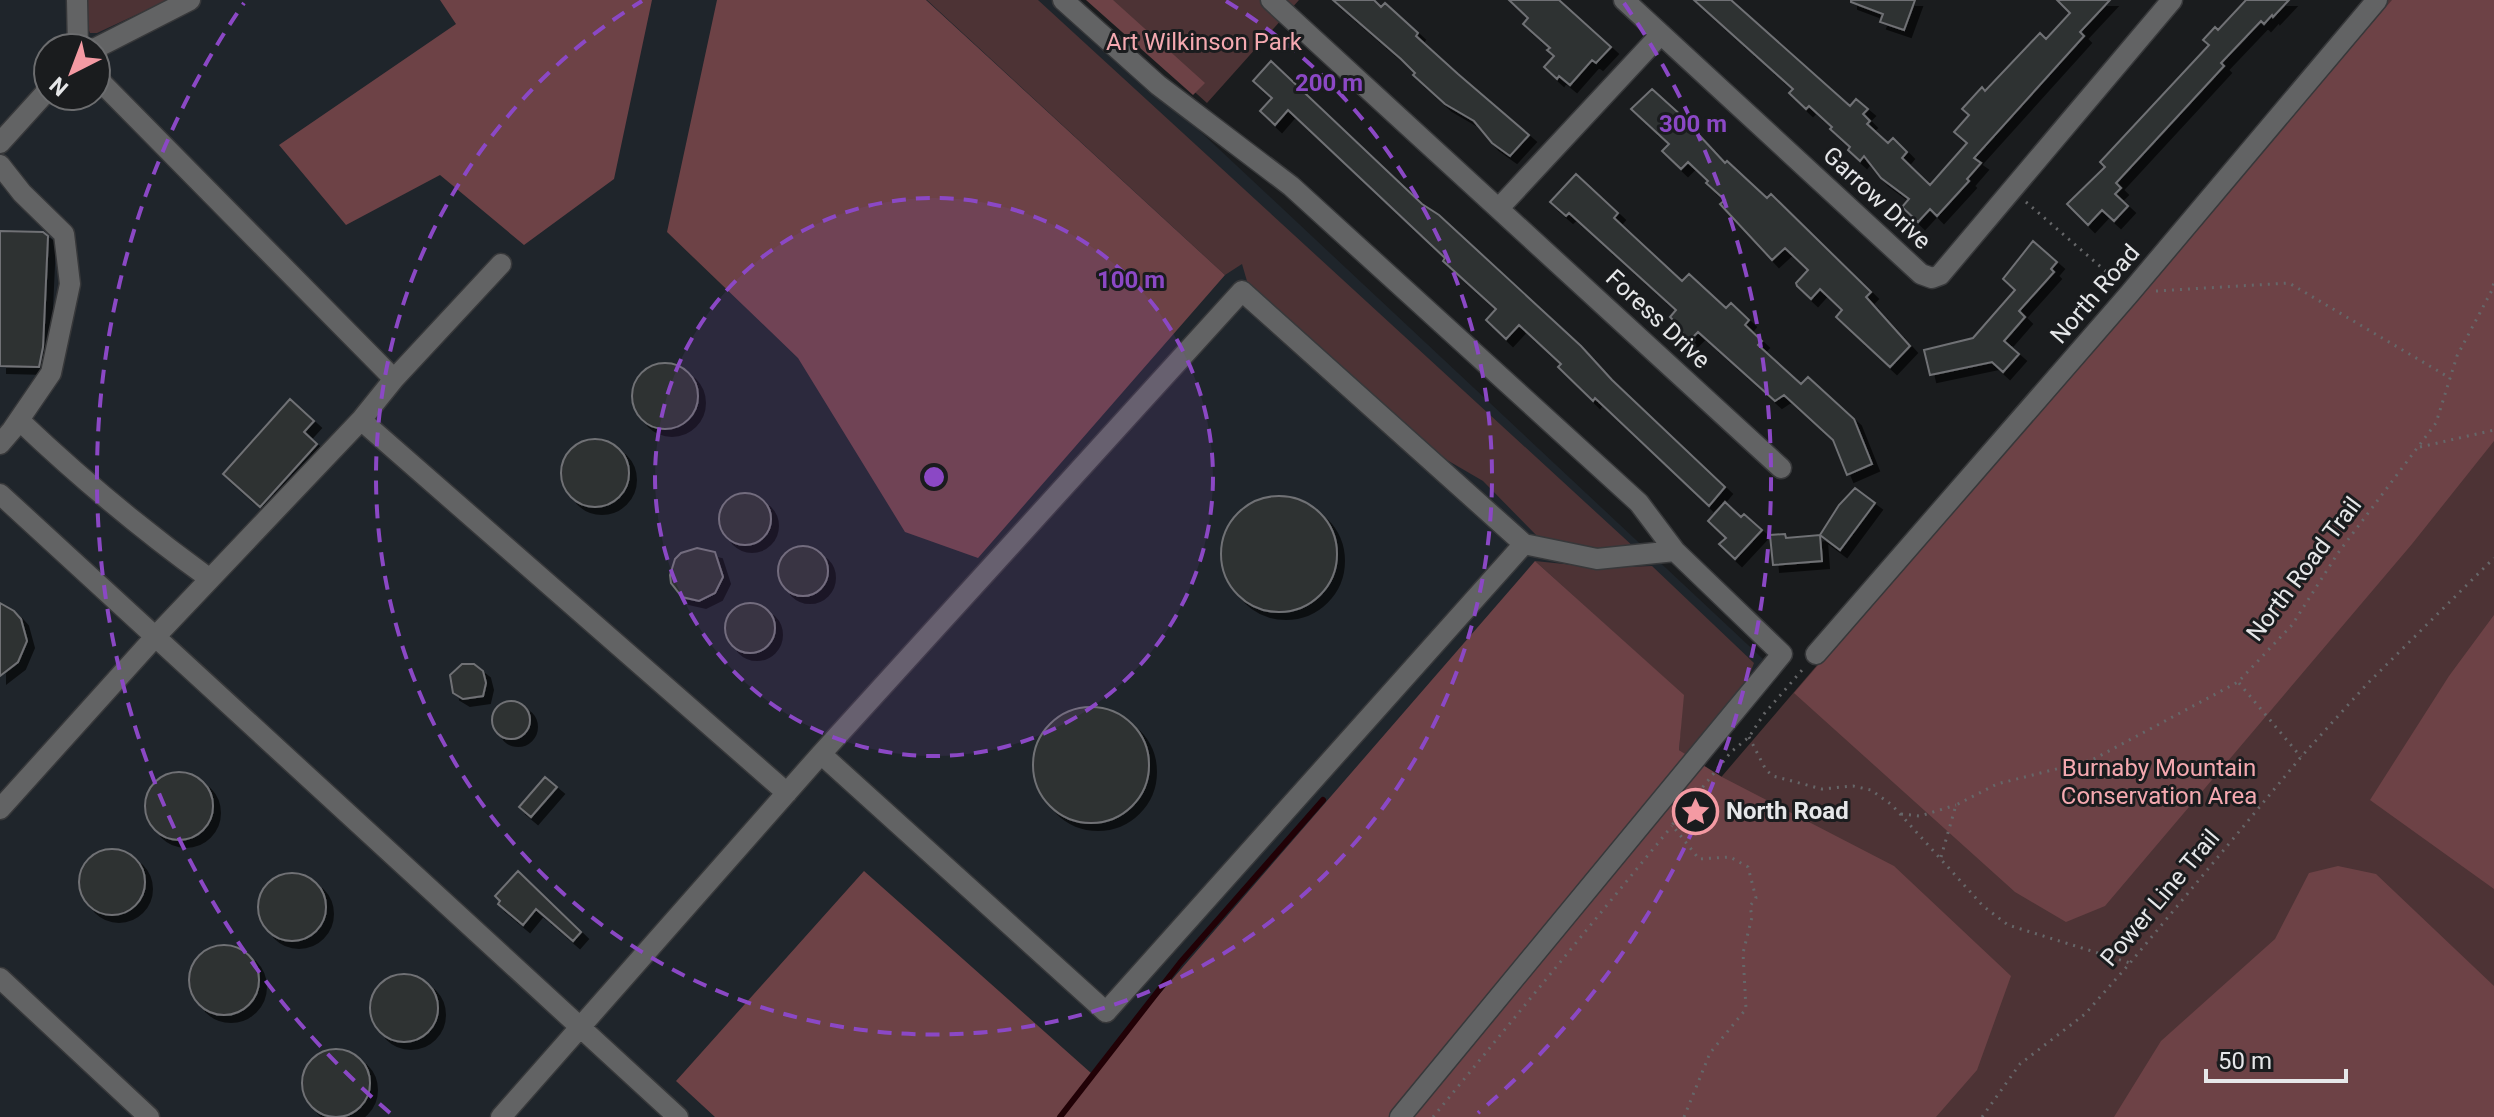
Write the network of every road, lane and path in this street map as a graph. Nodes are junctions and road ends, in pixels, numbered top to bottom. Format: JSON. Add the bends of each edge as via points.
{"nodes":[{"id":1,"x":77,"y":0,"type":"edge"},
{"id":2,"x":190,"y":0,"type":"edge"},
{"id":3,"x":1063,"y":0,"type":"edge"},
{"id":4,"x":1271,"y":0,"type":"edge"},
{"id":5,"x":1624,"y":0,"type":"edge"},
{"id":6,"x":2172,"y":0,"type":"edge"},
{"id":7,"x":2377,"y":0,"type":"edge"},
{"id":8,"x":78,"y":32,"type":"edge"},
{"id":9,"x":1661,"y":34,"type":"junction"},
{"id":10,"x":112,"y":40,"type":"edge"},
{"id":11,"x":112,"y":93,"type":"edge"},
{"id":12,"x":32,"y":108,"type":"edge"},
{"id":13,"x":0,"y":143,"type":"edge"},
{"id":14,"x":0,"y":165,"type":"edge"},
{"id":15,"x":2012,"y":190,"type":"junction"},
{"id":16,"x":1499,"y":208,"type":"junction"},
{"id":17,"x":501,"y":264,"type":"dead end"},
{"id":18,"x":2494,"y":282,"type":"edge"},
{"id":19,"x":2130,"y":293,"type":"junction"},
{"id":20,"x":2450,"y":378,"type":"junction"},
{"id":21,"x":394,"y":379,"type":"junction"},
{"id":22,"x":19,"y":420,"type":"junction"},
{"id":23,"x":361,"y":420,"type":"junction"},
{"id":24,"x":2494,"y":430,"type":"edge"},
{"id":25,"x":0,"y":444,"type":"edge"},
{"id":26,"x":2418,"y":448,"type":"junction"},
{"id":27,"x":1781,"y":468,"type":"dead end"},
{"id":28,"x":0,"y":494,"type":"edge"},
{"id":29,"x":1524,"y":544,"type":"junction"},
{"id":30,"x":1675,"y":551,"type":"junction"},
{"id":31,"x":2494,"y":558,"type":"edge"},
{"id":32,"x":210,"y":579,"type":"junction"},
{"id":33,"x":155,"y":637,"type":"junction"},
{"id":34,"x":1816,"y":654,"type":"joint"},
{"id":35,"x":2238,"y":682,"type":"junction"},
{"id":36,"x":1749,"y":737,"type":"junction"},
{"id":37,"x":821,"y":754,"type":"junction"},
{"id":38,"x":2301,"y":757,"type":"junction"},
{"id":39,"x":787,"y":793,"type":"junction"},
{"id":40,"x":1956,"y":805,"type":"junction"},
{"id":41,"x":0,"y":809,"type":"edge"},
{"id":42,"x":1900,"y":813,"type":"junction"},
{"id":43,"x":1672,"y":825,"type":"junction"},
{"id":44,"x":1941,"y":857,"type":"junction"},
{"id":45,"x":2130,"y":963,"type":"junction"},
{"id":46,"x":0,"y":978,"type":"edge"},
{"id":47,"x":580,"y":1028,"type":"junction"},
{"id":48,"x":149,"y":1117,"type":"edge"},
{"id":49,"x":501,"y":1117,"type":"edge"},
{"id":50,"x":678,"y":1117,"type":"edge"},
{"id":51,"x":1400,"y":1117,"type":"edge"},
{"id":52,"x":1433,"y":1117,"type":"edge"},
{"id":53,"x":1684,"y":1117,"type":"edge"},
{"id":54,"x":1982,"y":1117,"type":"edge"}],
"edges":[{"from":1,"to":8,"type":"street"},
{"from":2,"to":10,"type":"street"},
{"from":3,"to":30,"type":"street","via":[[1158,85],[1291,186],[1639,503]]},
{"from":4,"to":16,"type":"street","name":"Foress Drive"},
{"from":5,"to":9,"type":"street","name":"Garrow Drive"},
{"from":6,"to":15,"type":"street","name":"Garrow Drive"},
{"from":7,"to":19,"type":"street","name":"North Road"},
{"from":9,"to":15,"type":"street","name":"Garrow Drive","via":[[1921,274],[1940,275]]},
{"from":9,"to":16,"type":"street"},
{"from":11,"to":21,"type":"street"},
{"from":12,"to":13,"type":"street"},
{"from":14,"to":22,"type":"street","via":[[64,234],[70,284],[51,373]]},
{"from":15,"to":19,"type":"path"},
{"from":16,"to":27,"type":"street","name":"Foress Drive"},
{"from":17,"to":21,"type":"street"},
{"from":18,"to":20,"type":"path","name":"North Road Trail"},
{"from":19,"to":20,"type":"path","via":[[2289,283]]},
{"from":19,"to":34,"type":"street","name":"North Road"},
{"from":20,"to":26,"type":"path","name":"North Road Trail","via":[[2436,423]]},
{"from":21,"to":23,"type":"street"},
{"from":22,"to":25,"type":"street"},
{"from":22,"to":32,"type":"street","via":[[97,493]]},
{"from":23,"to":32,"type":"street"},
{"from":23,"to":39,"type":"street"},
{"from":24,"to":26,"type":"path"},
{"from":26,"to":35,"type":"path","name":"North Road Trail","via":[[2338,553],[2292,625]]},
{"from":28,"to":33,"type":"street"},
{"from":29,"to":30,"type":"street","via":[[1597,559]]},
{"from":29,"to":37,"type":"street","via":[[1242,291]]},
{"from":29,"to":37,"type":"street","via":[[1106,1012]]},
{"from":30,"to":51,"type":"street","via":[[1782,654]]},
{"from":31,"to":38,"type":"path","name":"Power Line Trail"},
{"from":32,"to":33,"type":"street"},
{"from":33,"to":41,"type":"street"},
{"from":33,"to":47,"type":"street"},
{"from":34,"to":36,"type":"path"},
{"from":35,"to":38,"type":"path"},
{"from":35,"to":40,"type":"path","name":"North Road Trail","via":[[2092,760],[1997,784]]},
{"from":36,"to":42,"type":"path","via":[[1773,776],[1822,789],[1871,790]]},
{"from":36,"to":43,"type":"path"},
{"from":37,"to":39,"type":"street"},
{"from":38,"to":45,"type":"path","name":"Power Line Trail"},
{"from":39,"to":47,"type":"street"},
{"from":40,"to":42,"type":"path","name":"North Road Trail","via":[[1920,816]]},
{"from":40,"to":44,"type":"path"},
{"from":42,"to":44,"type":"path"},
{"from":43,"to":52,"type":"path"},
{"from":43,"to":53,"type":"path","via":[[1699,859],[1730,857],[1748,867],[1756,898],[1743,953],[1746,1009],[1710,1053]]},
{"from":44,"to":45,"type":"path","via":[[1983,906],[2008,925]]},
{"from":45,"to":54,"type":"path","name":"Power Line Trail","via":[[2085,1014],[2020,1064]]},
{"from":46,"to":48,"type":"street"},
{"from":47,"to":49,"type":"street"},
{"from":47,"to":50,"type":"street"}]}
